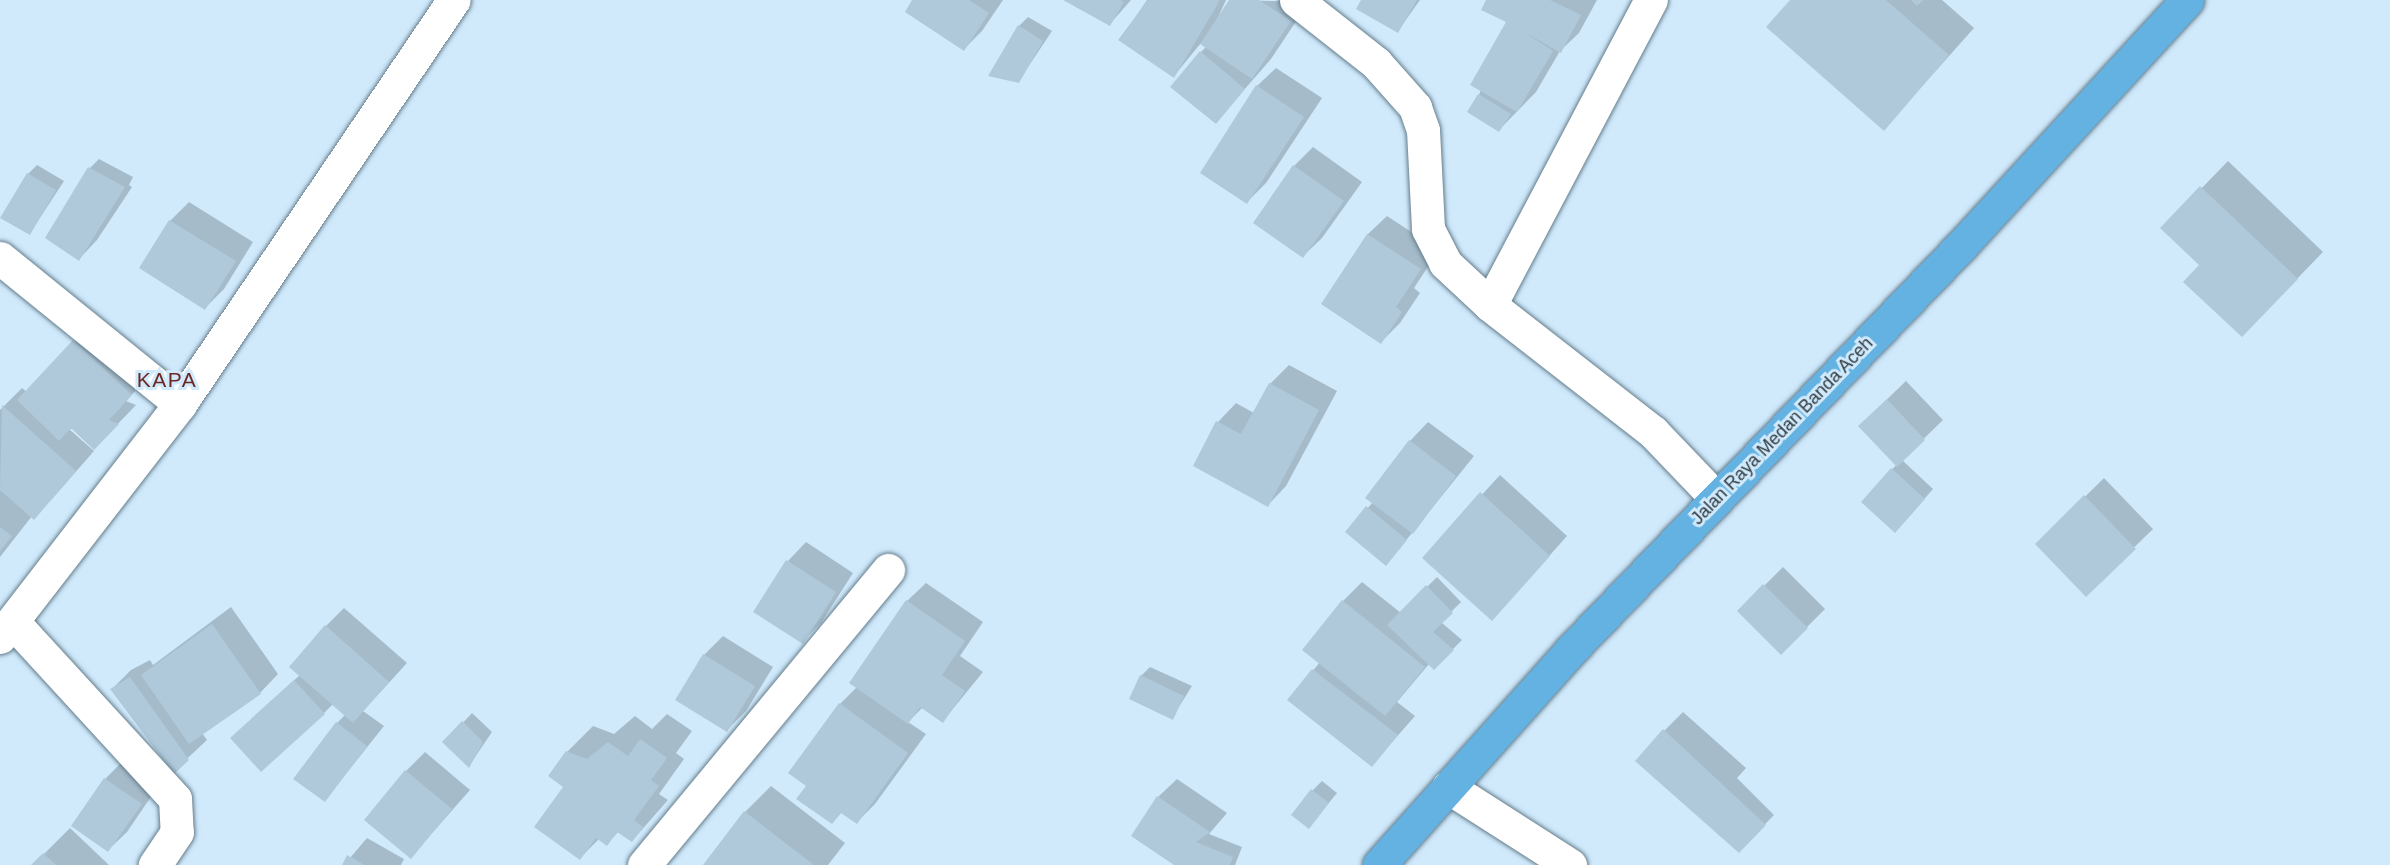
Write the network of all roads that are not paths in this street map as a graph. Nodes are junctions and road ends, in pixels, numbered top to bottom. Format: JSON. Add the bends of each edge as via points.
{"nodes":[{"id":1,"x":454,"y":0,"type":"edge"},
{"id":2,"x":1296,"y":0,"type":"edge"},
{"id":3,"x":1651,"y":0,"type":"edge"},
{"id":4,"x":2187,"y":0,"type":"edge"},
{"id":5,"x":0,"y":258,"type":"edge"},
{"id":6,"x":1490,"y":305,"type":"junction"},
{"id":7,"x":180,"y":404,"type":"junction"},
{"id":8,"x":1716,"y":498,"type":"junction"},
{"id":9,"x":888,"y":570,"type":"dead end"},
{"id":10,"x":7,"y":629,"type":"edge"},
{"id":11,"x":1448,"y":787,"type":"junction"},
{"id":12,"x":155,"y":865,"type":"edge"},
{"id":13,"x":644,"y":865,"type":"edge"},
{"id":14,"x":1379,"y":865,"type":"edge"},
{"id":15,"x":1570,"y":865,"type":"edge"}],
"edges":[{"from":1,"to":7,"type":"street"},
{"from":2,"to":6,"type":"street","via":[[1376,63],[1415,107],[1423,130],[1428,229],[1445,263]]},
{"from":3,"to":6,"type":"street"},
{"from":4,"to":8,"type":"highway","name":"Jalan Raya Medan Banda Aceh","via":[[1961,246]]},
{"from":5,"to":7,"type":"street"},
{"from":6,"to":8,"type":"street","via":[[1653,432]]},
{"from":7,"to":10,"type":"street"},
{"from":8,"to":11,"type":"highway","name":"Jalan Raya Medan Banda Aceh"},
{"from":9,"to":13,"type":"street"},
{"from":10,"to":12,"type":"street","via":[[175,799],[177,832]]},
{"from":11,"to":14,"type":"highway","name":"Jalan Raya Medan Banda Aceh"},
{"from":11,"to":15,"type":"street"}]}
